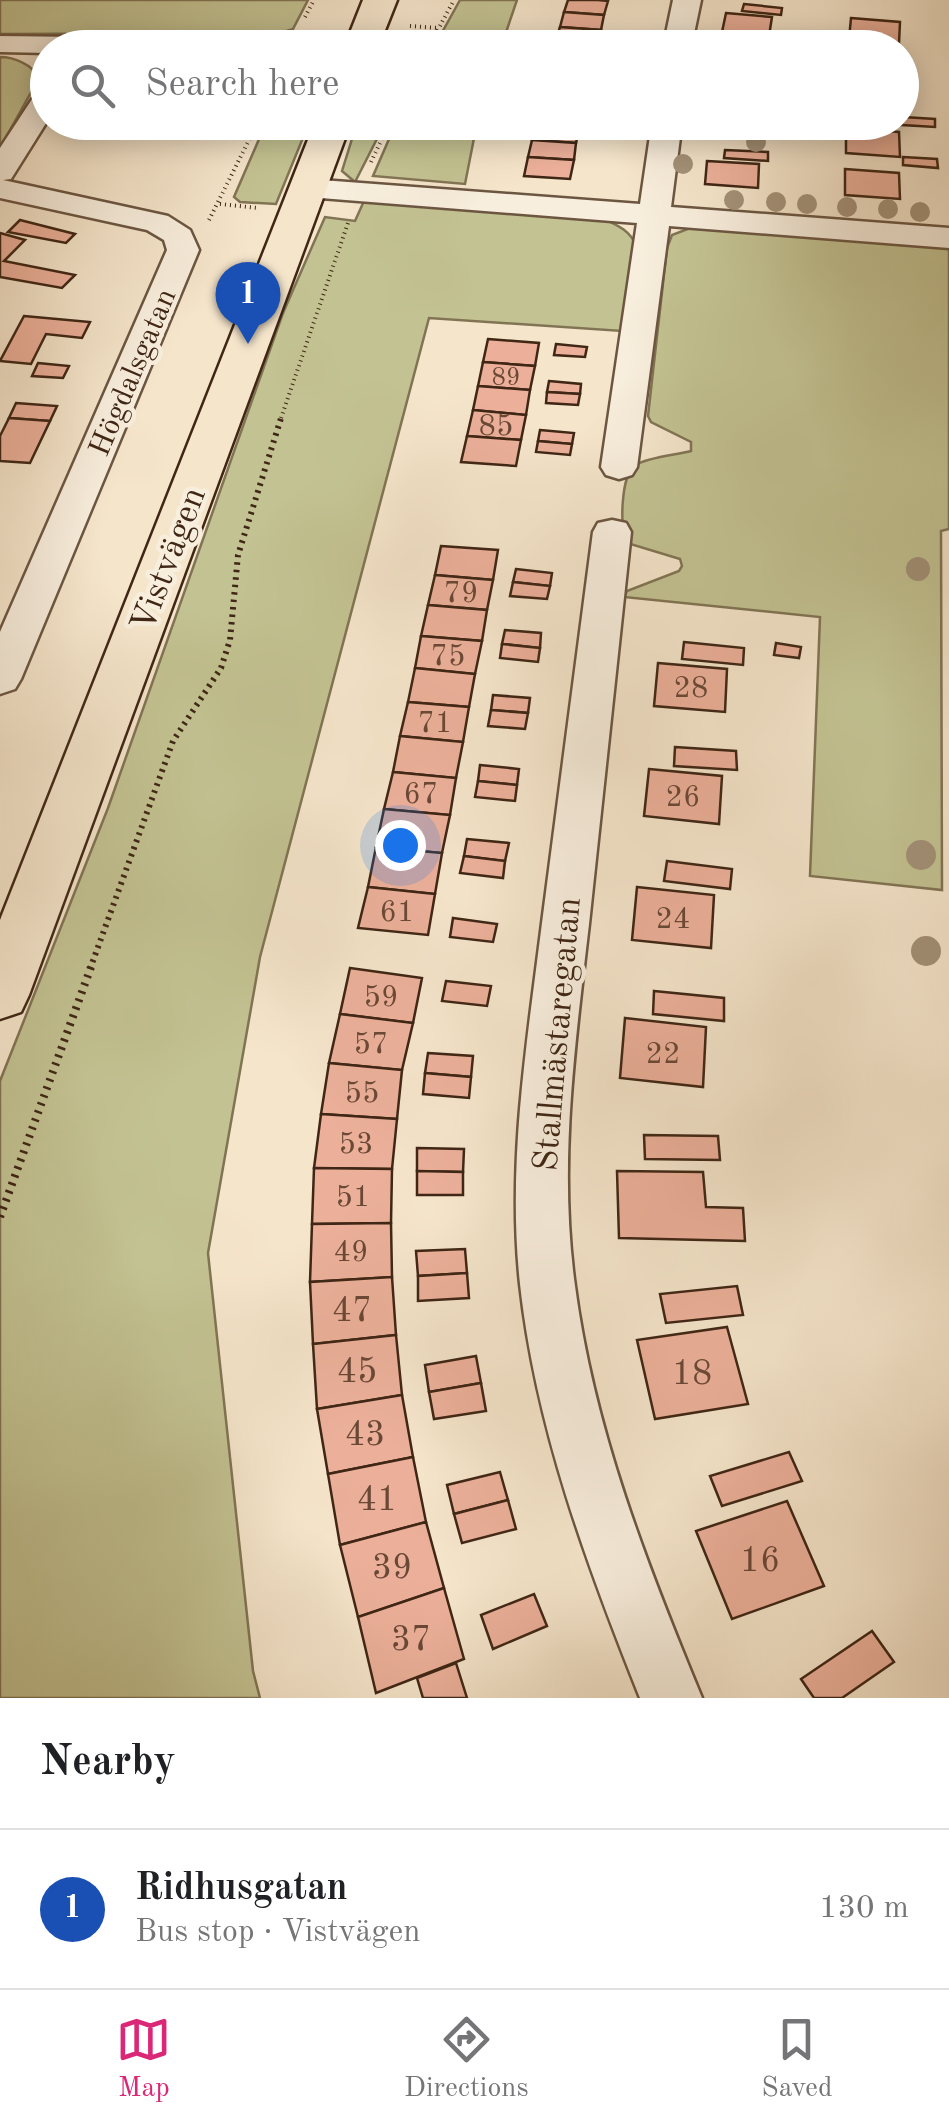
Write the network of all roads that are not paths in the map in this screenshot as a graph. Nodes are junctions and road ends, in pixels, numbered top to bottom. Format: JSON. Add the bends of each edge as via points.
{"nodes":[{"id":1,"x":380,"y":0,"type":"edge"},
{"id":2,"x":687,"y":0,"type":"edge"},
{"id":3,"x":368,"y":30,"type":"edge"},
{"id":4,"x":681,"y":30,"type":"edge"},
{"id":5,"x":0,"y":44,"type":"edge"},
{"id":6,"x":30,"y":45,"type":"edge"},
{"id":7,"x":30,"y":124,"type":"edge"},
{"id":8,"x":326,"y":140,"type":"edge"},
{"id":9,"x":665,"y":140,"type":"edge"},
{"id":10,"x":0,"y":172,"type":"edge"},
{"id":11,"x":308,"y":188,"type":"junction"},
{"id":12,"x":0,"y":189,"type":"edge"},
{"id":13,"x":656,"y":213,"type":"junction"},
{"id":14,"x":949,"y":238,"type":"edge"},
{"id":15,"x":619,"y":468,"type":"dead end"},
{"id":16,"x":612,"y":532,"type":"dead end"},
{"id":17,"x":0,"y":679,"type":"edge"},
{"id":18,"x":0,"y":995,"type":"edge"},
{"id":19,"x":671,"y":1698,"type":"edge"}],
"edges":[{"from":1,"to":3,"type":"main road"},
{"from":2,"to":4,"type":"street"},
{"from":5,"to":6,"type":"street"},
{"from":7,"to":10,"type":"street"},
{"from":8,"to":11,"type":"main road","name":"Vistvägen"},
{"from":9,"to":13,"type":"street"},
{"from":11,"to":13,"type":"street"},
{"from":11,"to":18,"type":"main road","name":"Vistvägen"},
{"from":12,"to":17,"type":"street","name":"Högdalsgatan","via":[[158,224],[183,242]]},
{"from":13,"to":14,"type":"street"},
{"from":13,"to":15,"type":"street"},
{"from":16,"to":19,"type":"street","name":"Stallmästaregatan","via":[[542,1111],[541,1207],[550,1309],[575,1424],[618,1572]]}]}
